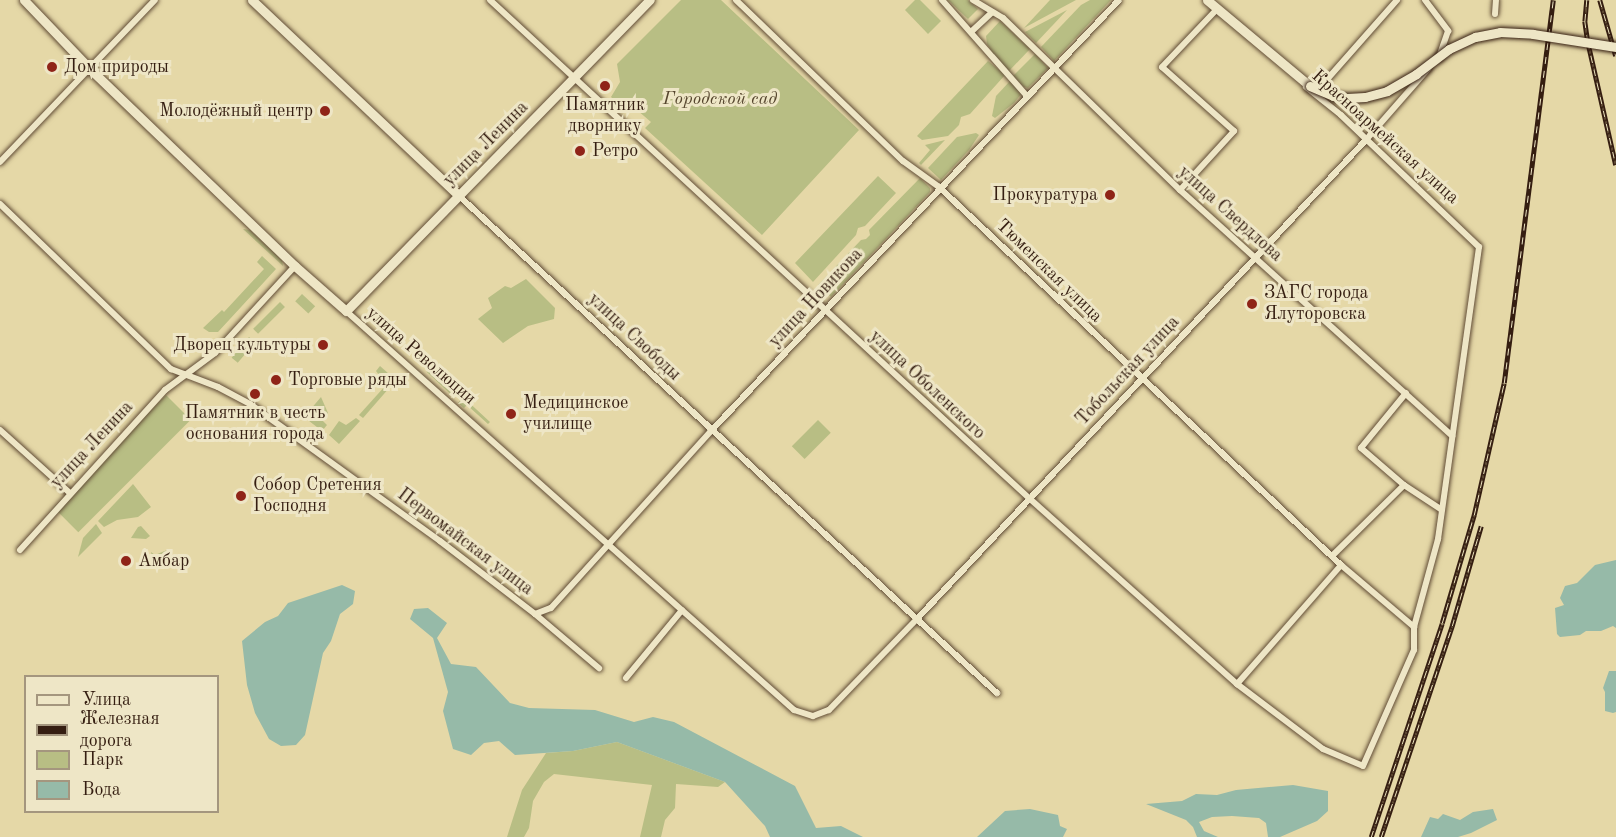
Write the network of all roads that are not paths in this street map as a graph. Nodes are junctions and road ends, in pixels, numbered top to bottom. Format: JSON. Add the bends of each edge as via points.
{"nodes":[{"id":1,"x":24,"y":0,"type":"edge"},
{"id":2,"x":155,"y":0,"type":"edge"},
{"id":3,"x":252,"y":0,"type":"edge"},
{"id":4,"x":490,"y":0,"type":"edge"},
{"id":5,"x":650,"y":0,"type":"edge"},
{"id":6,"x":736,"y":0,"type":"edge"},
{"id":7,"x":942,"y":0,"type":"edge"},
{"id":8,"x":973,"y":0,"type":"edge"},
{"id":9,"x":1119,"y":0,"type":"edge"},
{"id":10,"x":1207,"y":0,"type":"edge"},
{"id":11,"x":1397,"y":0,"type":"edge"},
{"id":12,"x":1425,"y":0,"type":"edge"},
{"id":13,"x":1496,"y":0,"type":"edge"},
{"id":14,"x":1217,"y":9,"type":"junction"},
{"id":15,"x":991,"y":13,"type":"junction"},
{"id":16,"x":1495,"y":14,"type":"dead end"},
{"id":17,"x":972,"y":32,"type":"junction"},
{"id":18,"x":1616,"y":47,"type":"edge"},
{"id":19,"x":1268,"y":52,"type":"junction"},
{"id":20,"x":89,"y":68,"type":"junction"},
{"id":21,"x":1053,"y":69,"type":"junction"},
{"id":22,"x":573,"y":78,"type":"junction"},
{"id":23,"x":1323,"y":84,"type":"dead end"},
{"id":24,"x":1027,"y":96,"type":"junction"},
{"id":25,"x":1365,"y":141,"type":"junction"},
{"id":26,"x":0,"y":162,"type":"edge"},
{"id":27,"x":939,"y":187,"type":"junction"},
{"id":28,"x":1180,"y":190,"type":"junction"},
{"id":29,"x":458,"y":195,"type":"junction"},
{"id":30,"x":0,"y":204,"type":"edge"},
{"id":31,"x":1256,"y":258,"type":"junction"},
{"id":32,"x":295,"y":266,"type":"junction"},
{"id":33,"x":346,"y":311,"type":"junction"},
{"id":34,"x":825,"y":311,"type":"junction"},
{"id":35,"x":186,"y":374,"type":"junction"},
{"id":36,"x":1140,"y":379,"type":"junction"},
{"id":37,"x":1406,"y":393,"type":"junction"},
{"id":38,"x":0,"y":430,"type":"edge"},
{"id":39,"x":711,"y":431,"type":"junction"},
{"id":40,"x":1452,"y":436,"type":"junction"},
{"id":41,"x":1404,"y":485,"type":"junction"},
{"id":42,"x":70,"y":493,"type":"junction"},
{"id":43,"x":1029,"y":498,"type":"junction"},
{"id":44,"x":1442,"y":510,"type":"junction"},
{"id":45,"x":608,"y":543,"type":"junction"},
{"id":46,"x":20,"y":550,"type":"dead end"},
{"id":47,"x":1332,"y":556,"type":"junction"},
{"id":48,"x":1341,"y":566,"type":"junction"},
{"id":49,"x":682,"y":610,"type":"junction"},
{"id":50,"x":535,"y":614,"type":"junction"},
{"id":51,"x":917,"y":619,"type":"junction"},
{"id":52,"x":1414,"y":627,"type":"junction"},
{"id":53,"x":599,"y":668,"type":"dead end"},
{"id":54,"x":626,"y":678,"type":"dead end"},
{"id":55,"x":1237,"y":684,"type":"junction"},
{"id":56,"x":997,"y":693,"type":"dead end"},
{"id":57,"x":813,"y":716,"type":"joint"}],
"edges":[{"from":1,"to":20,"type":"main road","name":"улица Революции"},
{"from":2,"to":20,"type":"street"},
{"from":3,"to":29,"type":"main road","name":"улица Свободы"},
{"from":4,"to":22,"type":"street","name":"улица Оболенского"},
{"from":5,"to":22,"type":"main road","name":"улица Ленина"},
{"from":6,"to":27,"type":"street","name":"Тюменская улица","via":[[903,161]]},
{"from":7,"to":17,"type":"street"},
{"from":8,"to":15,"type":"street","name":"улица Свердлова"},
{"from":9,"to":21,"type":"street","name":"улица Новикова"},
{"from":10,"to":14,"type":"main road","name":"Красноармейская улица"},
{"from":11,"to":23,"type":"street"},
{"from":12,"to":25,"type":"street","name":"Тобольская улица","via":[[1448,31],[1439,57]]},
{"from":13,"to":16,"type":"street"},
{"from":14,"to":19,"type":"main road","name":"Красноармейская улица"},
{"from":14,"to":28,"type":"street","via":[[1162,67],[1234,131]]},
{"from":15,"to":17,"type":"street"},
{"from":15,"to":21,"type":"street","name":"улица Свердлова","via":[[1002,18]]},
{"from":17,"to":24,"type":"street"},
{"from":18,"to":19,"type":"main road","name":"Красноармейская улица","bridge":true,"via":[[1500,32],[1475,37],[1449,49],[1387,91],[1347,98],[1310,86]]},
{"from":19,"to":25,"type":"street","name":"Красноармейская улица"},
{"from":20,"to":26,"type":"street"},
{"from":20,"to":32,"type":"main road","name":"улица Революции"},
{"from":21,"to":24,"type":"street","name":"улица Новикова"},
{"from":21,"to":28,"type":"street","name":"улица Свердлова"},
{"from":22,"to":29,"type":"main road","name":"улица Ленина"},
{"from":22,"to":34,"type":"street","name":"улица Оболенского"},
{"from":24,"to":27,"type":"street","name":"улица Новикова"},
{"from":25,"to":31,"type":"street","name":"Тобольская улица"},
{"from":25,"to":40,"type":"street","name":"Красноармейская улица","via":[[1479,247]]},
{"from":27,"to":34,"type":"street","name":"улица Новикова"},
{"from":27,"to":36,"type":"street","name":"Тюменская улица"},
{"from":28,"to":31,"type":"street","name":"улица Свердлова"},
{"from":29,"to":33,"type":"main road","name":"улица Ленина"},
{"from":29,"to":39,"type":"street","name":"улица Свободы"},
{"from":30,"to":35,"type":"street","name":"Первомайская улица","via":[[171,369]]},
{"from":31,"to":36,"type":"street","name":"Тобольская улица"},
{"from":31,"to":37,"type":"street","name":"улица Свердлова"},
{"from":32,"to":33,"type":"main road","name":"улица Революции"},
{"from":32,"to":35,"type":"street","name":"улица Ленина","via":[[215,353]]},
{"from":33,"to":45,"type":"street","name":"улица Революции"},
{"from":34,"to":39,"type":"street","name":"улица Новикова"},
{"from":34,"to":43,"type":"street","name":"улица Оболенского"},
{"from":35,"to":42,"type":"street","name":"улица Ленина","via":[[165,390]]},
{"from":35,"to":50,"type":"street","name":"Первомайская улица","via":[[250,404]]},
{"from":36,"to":43,"type":"street","name":"Тобольская улица"},
{"from":36,"to":47,"type":"street","name":"Тюменская улица"},
{"from":37,"to":40,"type":"street","name":"улица Свердлова"},
{"from":37,"to":41,"type":"street","via":[[1361,448]]},
{"from":38,"to":42,"type":"street"},
{"from":39,"to":45,"type":"street","name":"улица Новикова"},
{"from":39,"to":51,"type":"street","name":"улица Свободы"},
{"from":40,"to":44,"type":"street"},
{"from":41,"to":44,"type":"street"},
{"from":41,"to":47,"type":"street"},
{"from":42,"to":46,"type":"street","name":"улица Ленина"},
{"from":43,"to":51,"type":"street","name":"Тобольская улица"},
{"from":43,"to":55,"type":"street","name":"улица Оболенского"},
{"from":44,"to":52,"type":"street","via":[[1436,550]]},
{"from":45,"to":49,"type":"street","name":"улица Революции"},
{"from":45,"to":50,"type":"street","name":"улица Новикова","via":[[551,608]]},
{"from":47,"to":48,"type":"street","name":"Тюменская улица"},
{"from":48,"to":52,"type":"street","name":"Тюменская улица"},
{"from":48,"to":55,"type":"street"},
{"from":49,"to":54,"type":"street"},
{"from":49,"to":57,"type":"street","name":"улица Революции","via":[[794,710]]},
{"from":50,"to":53,"type":"street","name":"Первомайская улица"},
{"from":51,"to":56,"type":"street","name":"улица Свободы"},
{"from":51,"to":57,"type":"street","name":"Тобольская улица","via":[[829,710]]},
{"from":52,"to":55,"type":"street","name":"улица Оболенского","via":[[1414,650],[1364,766],[1323,749]]}]}
